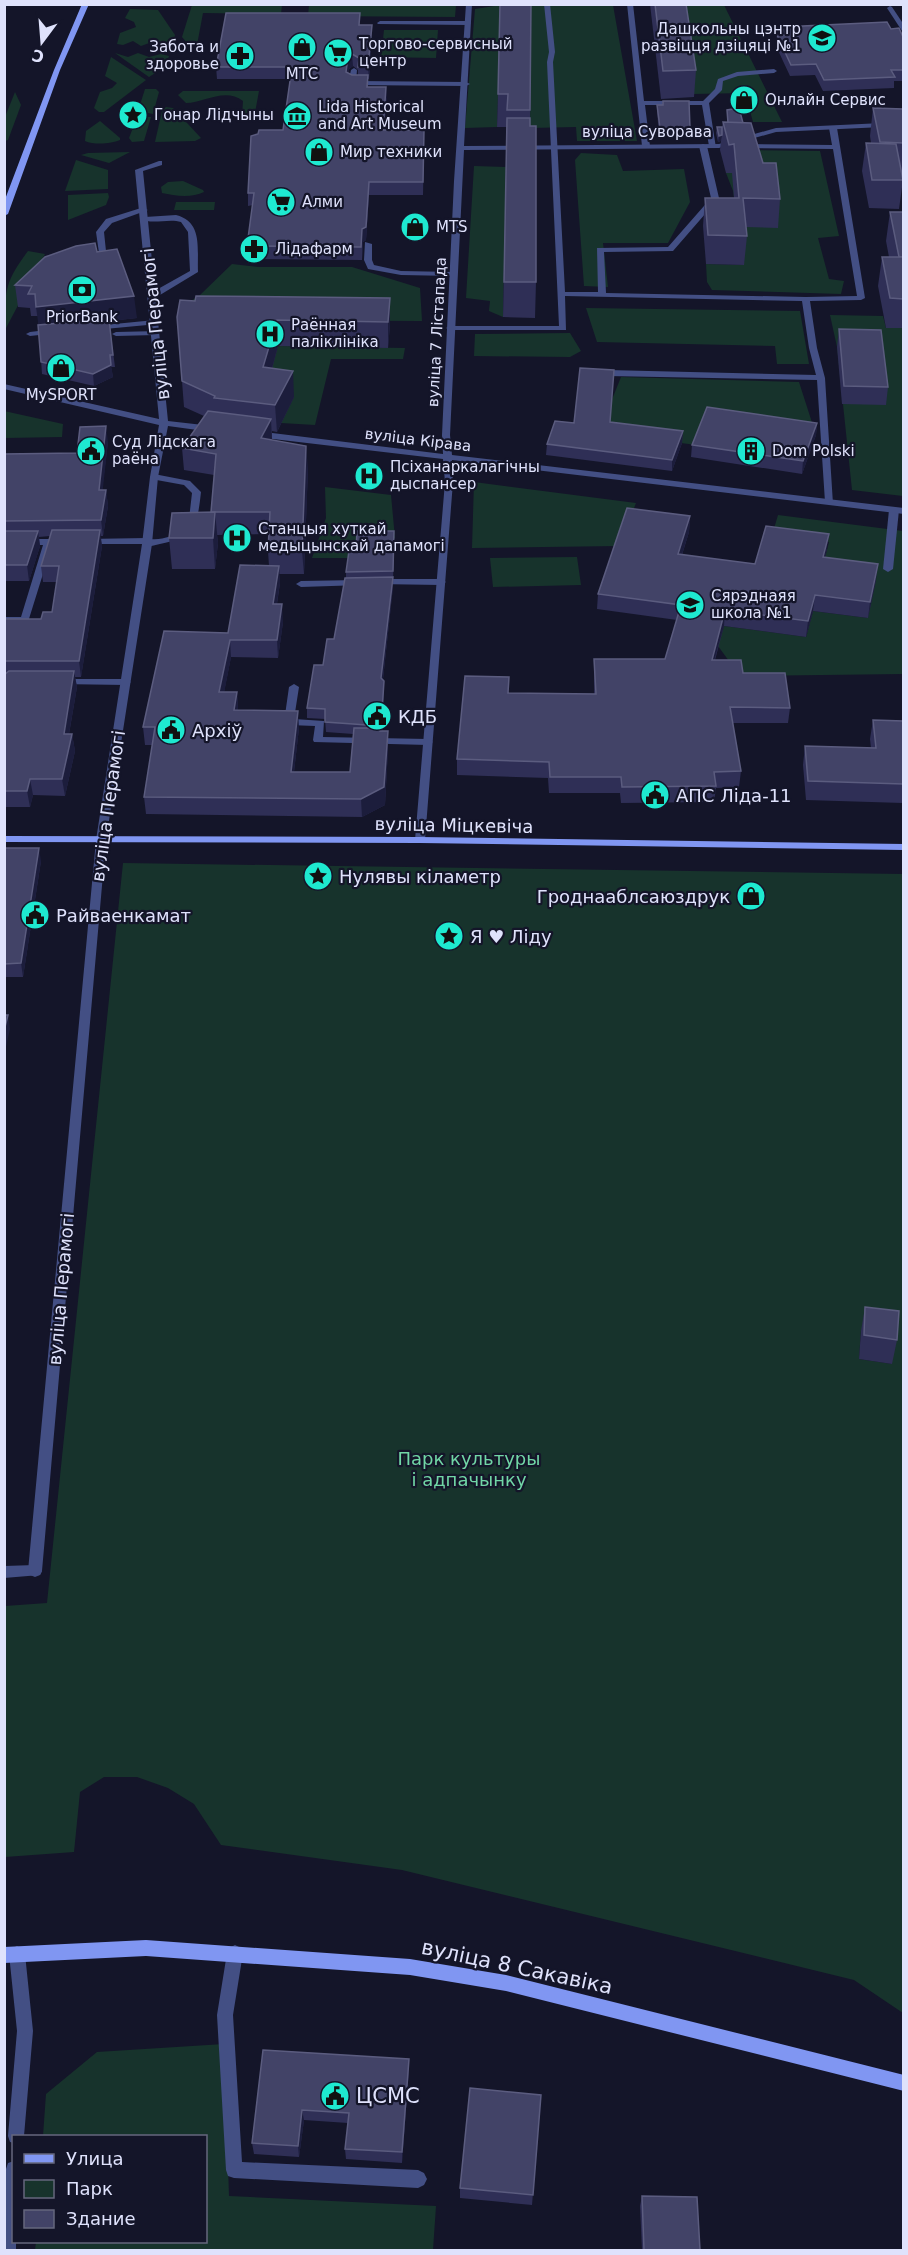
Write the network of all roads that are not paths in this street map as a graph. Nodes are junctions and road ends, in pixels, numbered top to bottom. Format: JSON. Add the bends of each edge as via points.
{"nodes":[{"id":1,"x":86,"y":4,"type":"edge"},
{"id":2,"x":469,"y":4,"type":"edge"},
{"id":3,"x":547,"y":4,"type":"edge"},
{"id":4,"x":630,"y":4,"type":"edge"},
{"id":5,"x":890,"y":8,"type":"dead end"},
{"id":6,"x":901,"y":21,"type":"edge"},
{"id":7,"x":380,"y":23,"type":"dead end"},
{"id":8,"x":468,"y":23,"type":"junction"},
{"id":9,"x":903,"y":32,"type":"edge"},
{"id":10,"x":354,"y":70,"type":"edge"},
{"id":11,"x":774,"y":71,"type":"dead end"},
{"id":12,"x":466,"y":84,"type":"junction"},
{"id":13,"x":641,"y":103,"type":"junction"},
{"id":14,"x":705,"y":103,"type":"junction"},
{"id":15,"x":903,"y":124,"type":"edge"},
{"id":16,"x":832,"y":128,"type":"junction"},
{"id":17,"x":555,"y":146,"type":"junction"},
{"id":18,"x":646,"y":146,"type":"junction"},
{"id":19,"x":703,"y":146,"type":"junction"},
{"id":20,"x":716,"y":146,"type":"junction"},
{"id":21,"x":836,"y":147,"type":"junction"},
{"id":22,"x":461,"y":148,"type":"junction"},
{"id":23,"x":159,"y":162,"type":"dead end"},
{"id":24,"x":4,"y":214,"type":"edge"},
{"id":25,"x":144,"y":214,"type":"junction"},
{"id":26,"x":368,"y":244,"type":"edge"},
{"id":27,"x":102,"y":251,"type":"edge"},
{"id":28,"x":453,"y":274,"type":"junction"},
{"id":29,"x":561,"y":294,"type":"junction"},
{"id":30,"x":602,"y":295,"type":"junction"},
{"id":31,"x":152,"y":296,"type":"junction"},
{"id":32,"x":807,"y":299,"type":"junction"},
{"id":33,"x":155,"y":322,"type":"junction"},
{"id":34,"x":450,"y":328,"type":"junction"},
{"id":35,"x":85,"y":329,"type":"edge"},
{"id":36,"x":63,"y":331,"type":"edge"},
{"id":37,"x":156,"y":333,"type":"junction"},
{"id":38,"x":30,"y":334,"type":"dead end"},
{"id":39,"x":116,"y":334,"type":"dead end"},
{"id":40,"x":607,"y":373,"type":"edge"},
{"id":41,"x":820,"y":378,"type":"junction"},
{"id":42,"x":4,"y":386,"type":"edge"},
{"id":43,"x":164,"y":423,"type":"junction"},
{"id":44,"x":222,"y":430,"type":"edge"},
{"id":45,"x":245,"y":433,"type":"edge"},
{"id":46,"x":447,"y":458,"type":"junction"},
{"id":47,"x":154,"y":477,"type":"junction"},
{"id":48,"x":831,"y":502,"type":"junction"},
{"id":49,"x":899,"y":511,"type":"edge"},
{"id":50,"x":4,"y":542,"type":"edge"},
{"id":51,"x":48,"y":542,"type":"junction"},
{"id":52,"x":147,"y":543,"type":"junction"},
{"id":53,"x":888,"y":569,"type":"dead end"},
{"id":54,"x":441,"y":582,"type":"junction"},
{"id":55,"x":301,"y":584,"type":"dead end"},
{"id":56,"x":4,"y":620,"type":"edge"},
{"id":57,"x":48,"y":682,"type":"edge"},
{"id":58,"x":126,"y":682,"type":"junction"},
{"id":59,"x":294,"y":687,"type":"dead end"},
{"id":60,"x":428,"y":742,"type":"junction"},
{"id":61,"x":4,"y":839,"type":"edge"},
{"id":62,"x":101,"y":840,"type":"junction"},
{"id":63,"x":420,"y":840,"type":"junction"},
{"id":64,"x":903,"y":847,"type":"edge"},
{"id":65,"x":4,"y":1572,"type":"edge"},
{"id":66,"x":235,"y":1953,"type":"junction"},
{"id":67,"x":11,"y":1955,"type":"edge"},
{"id":68,"x":903,"y":2083,"type":"edge"},
{"id":69,"x":16,"y":2135,"type":"edge"},
{"id":70,"x":418,"y":2180,"type":"dead end"},
{"id":71,"x":12,"y":2192,"type":"edge"},
{"id":72,"x":7,"y":2250,"type":"edge"}],
"edges":[{"from":1,"to":24,"type":"main road","via":[[57,70]]},
{"from":2,"to":8,"type":"street","name":"вуліца 7 Лістапада"},
{"from":3,"to":17,"type":"street"},
{"from":4,"to":13,"type":"street"},
{"from":5,"to":6,"type":"street"},
{"from":6,"to":9,"type":"street"},
{"from":7,"to":8,"type":"street"},
{"from":8,"to":12,"type":"street","name":"вуліца 7 Лістапада"},
{"from":10,"to":12,"type":"street","via":[[352,82]]},
{"from":11,"to":14,"type":"street","via":[[737,74],[720,80],[718,90]]},
{"from":12,"to":22,"type":"street","name":"вуліца 7 Лістапада"},
{"from":13,"to":14,"type":"street"},
{"from":13,"to":18,"type":"street"},
{"from":14,"to":20,"type":"street"},
{"from":15,"to":16,"type":"street","name":"вуліца Суворава"},
{"from":16,"to":20,"type":"street","name":"вуліца Суворава","via":[[776,130]]},
{"from":16,"to":21,"type":"street"},
{"from":17,"to":18,"type":"street","name":"вуліца Суворава"},
{"from":17,"to":22,"type":"street","name":"вуліца Суворава"},
{"from":17,"to":29,"type":"street"},
{"from":18,"to":19,"type":"street","name":"вуліца Суворава"},
{"from":19,"to":20,"type":"street","name":"вуліца Суворава"},
{"from":19,"to":30,"type":"street","via":[[715,198],[670,249],[600,250]]},
{"from":20,"to":21,"type":"street"},
{"from":21,"to":32,"type":"street","via":[[861,298]]},
{"from":22,"to":28,"type":"street","name":"вуліца 7 Лістапада"},
{"from":23,"to":25,"type":"street","name":"вуліца Перамогі","via":[[140,170]]},
{"from":25,"to":27,"type":"street","via":[[109,220],[100,232]]},
{"from":25,"to":31,"type":"street","name":"вуліца Перамогі"},
{"from":25,"to":31,"type":"street","via":[[185,218],[190,225],[194,272]]},
{"from":26,"to":28,"type":"street","via":[[371,267],[401,273]]},
{"from":28,"to":34,"type":"street","name":"вуліца 7 Лістапада"},
{"from":29,"to":30,"type":"street"},
{"from":29,"to":34,"type":"street","via":[[563,328]]},
{"from":30,"to":32,"type":"street"},
{"from":31,"to":33,"type":"street","name":"вуліца Перамогі"},
{"from":32,"to":41,"type":"street"},
{"from":33,"to":35,"type":"street"},
{"from":33,"to":37,"type":"street","name":"вуліца Перамогі"},
{"from":34,"to":46,"type":"street","name":"вуліца 7 Лістапада"},
{"from":36,"to":38,"type":"street"},
{"from":37,"to":39,"type":"street"},
{"from":37,"to":43,"type":"street","name":"вуліца Перамогі"},
{"from":40,"to":41,"type":"street"},
{"from":41,"to":48,"type":"street"},
{"from":42,"to":43,"type":"street"},
{"from":43,"to":44,"type":"street"},
{"from":43,"to":47,"type":"street","name":"вуліца Перамогі"},
{"from":45,"to":46,"type":"street","name":"вуліца Кірава"},
{"from":46,"to":48,"type":"street","name":"вуліца Кірава"},
{"from":46,"to":54,"type":"street","name":"вуліца 7 Лістапада","via":[[449,482]]},
{"from":47,"to":52,"type":"street","name":"вуліца Перамогі"},
{"from":47,"to":52,"type":"street","via":[[187,483],[197,492],[192,527],[183,536]]},
{"from":48,"to":49,"type":"street","name":"вуліца Кірава"},
{"from":49,"to":53,"type":"street"},
{"from":50,"to":51,"type":"street"},
{"from":51,"to":52,"type":"street"},
{"from":51,"to":56,"type":"street","via":[[25,620]]},
{"from":52,"to":58,"type":"street","name":"вуліца Перамогі"},
{"from":54,"to":55,"type":"street"},
{"from":54,"to":60,"type":"street","name":"вуліца 7 Лістапада"},
{"from":57,"to":58,"type":"street"},
{"from":58,"to":62,"type":"street","name":"вуліца Перамогі"},
{"from":59,"to":60,"type":"street","via":[[289,722],[320,723],[318,740]]},
{"from":60,"to":63,"type":"street","name":"вуліца 7 Лістапада"},
{"from":61,"to":62,"type":"main road","name":"вуліца Міцкевіча"},
{"from":62,"to":63,"type":"main road","name":"вуліца Міцкевіча"},
{"from":62,"to":65,"type":"street","name":"вуліца Перамогі","via":[[35,1571]]},
{"from":63,"to":64,"type":"main road","name":"вуліца Міцкевіча"},
{"from":66,"to":67,"type":"main road","name":"вуліца 8 Сакавіка","via":[[146,1948]]},
{"from":66,"to":68,"type":"main road","name":"вуліца 8 Сакавіка","via":[[410,1967],[506,1983]]},
{"from":66,"to":70,"type":"street","via":[[225,2015],[234,2170]]},
{"from":67,"to":69,"type":"street","via":[[25,2031]]},
{"from":71,"to":72,"type":"street"}]}
